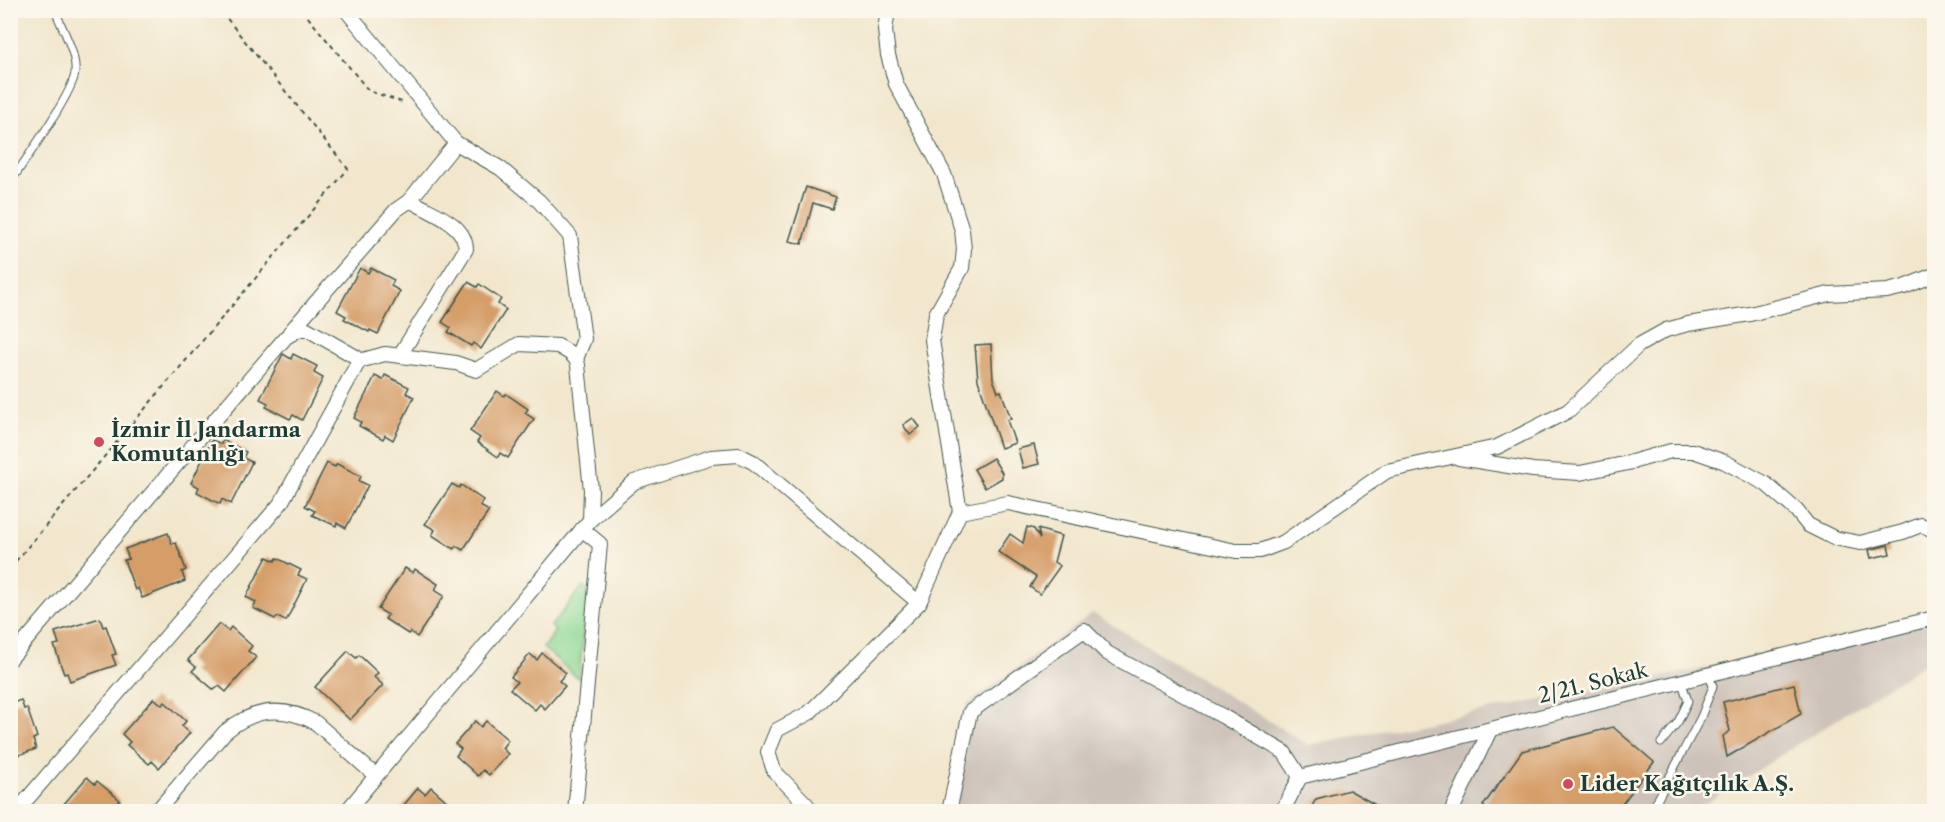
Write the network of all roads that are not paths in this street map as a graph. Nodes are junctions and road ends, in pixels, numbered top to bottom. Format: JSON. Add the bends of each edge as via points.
{"nodes":[{"id":1,"x":55,"y":10,"type":"edge"},
{"id":2,"x":346,"y":10,"type":"edge"},
{"id":3,"x":888,"y":10,"type":"edge"},
{"id":4,"x":456,"y":143,"type":"junction"},
{"id":5,"x":10,"y":183,"type":"edge"},
{"id":6,"x":409,"y":201,"type":"junction"},
{"id":7,"x":1935,"y":274,"type":"edge"},
{"id":8,"x":286,"y":337,"type":"junction"},
{"id":9,"x":400,"y":356,"type":"junction"},
{"id":10,"x":576,"y":359,"type":"junction"},
{"id":11,"x":359,"y":361,"type":"junction"},
{"id":12,"x":1451,"y":457,"type":"junction"},
{"id":13,"x":960,"y":512,"type":"junction"},
{"id":14,"x":586,"y":525,"type":"junction"},
{"id":15,"x":1935,"y":530,"type":"edge"},
{"id":16,"x":919,"y":603,"type":"junction"},
{"id":17,"x":1935,"y":618,"type":"edge"},
{"id":18,"x":10,"y":659,"type":"edge"},
{"id":19,"x":1709,"y":676,"type":"junction"},
{"id":20,"x":1682,"y":683,"type":"junction"},
{"id":21,"x":1490,"y":730,"type":"junction"},
{"id":22,"x":1661,"y":743,"type":"dead end"},
{"id":23,"x":376,"y":776,"type":"junction"},
{"id":24,"x":1300,"y":777,"type":"junction"},
{"id":25,"x":16,"y":812,"type":"edge"},
{"id":26,"x":156,"y":812,"type":"edge"},
{"id":27,"x":346,"y":812,"type":"edge"},
{"id":28,"x":575,"y":812,"type":"edge"},
{"id":29,"x":808,"y":812,"type":"edge"},
{"id":30,"x":949,"y":812,"type":"edge"},
{"id":31,"x":1282,"y":812,"type":"edge"},
{"id":32,"x":1451,"y":812,"type":"edge"},
{"id":33,"x":1651,"y":812,"type":"edge"}],
"edges":[{"from":1,"to":5,"type":"lane","via":[[71,50],[75,73],[64,99]]},
{"from":2,"to":4,"type":"street"},
{"from":3,"to":13,"type":"street","via":[[885,30],[896,84],[944,174],[962,230],[962,268],[936,314],[932,340]]},
{"from":4,"to":6,"type":"street"},
{"from":4,"to":10,"type":"street","via":[[500,168],[570,236],[584,339]]},
{"from":6,"to":8,"type":"street","via":[[396,210]]},
{"from":6,"to":9,"type":"street","via":[[456,226],[466,249]]},
{"from":7,"to":12,"type":"street","via":[[1887,291],[1829,294],[1666,330],[1640,345],[1568,411],[1497,447]]},
{"from":8,"to":11,"type":"street","via":[[307,329]]},
{"from":8,"to":18,"type":"street"},
{"from":9,"to":10,"type":"street","via":[[456,363],[476,370],[519,344],[565,349]]},
{"from":9,"to":11,"type":"street","via":[[385,354]]},
{"from":10,"to":14,"type":"street","via":[[590,476]]},
{"from":11,"to":25,"type":"street","via":[[281,503]]},
{"from":12,"to":13,"type":"street","via":[[1387,471],[1284,542],[1260,551],[1236,551],[1008,503]]},
{"from":12,"to":15,"type":"street","via":[[1580,473],[1671,451],[1693,451],[1725,462],[1766,484],[1808,525],[1834,538],[1860,543],[1921,525]]},
{"from":13,"to":16,"type":"street"},
{"from":14,"to":16,"type":"street","via":[[634,482],[711,457],[740,455]]},
{"from":14,"to":23,"type":"street"},
{"from":14,"to":28,"type":"street","via":[[600,544]]},
{"from":16,"to":29,"type":"street","via":[[809,713],[777,730],[768,752],[774,771],[807,805]]},
{"from":17,"to":19,"type":"street","name":"2/21. Sokak"},
{"from":19,"to":20,"type":"street","name":"2/21. Sokak"},
{"from":19,"to":33,"type":"lane","via":[[1713,686],[1701,717]]},
{"from":20,"to":21,"type":"street","name":"2/21. Sokak"},
{"from":20,"to":22,"type":"lane","via":[[1688,701]]},
{"from":21,"to":24,"type":"street","name":"2/21. Sokak"},
{"from":21,"to":32,"type":"street"},
{"from":23,"to":26,"type":"street","via":[[306,717],[286,711],[259,713],[238,722],[217,740]]},
{"from":23,"to":27,"type":"street"},
{"from":24,"to":30,"type":"street","via":[[1284,752],[1107,653],[1084,630],[970,711]]},
{"from":24,"to":31,"type":"street"}]}
